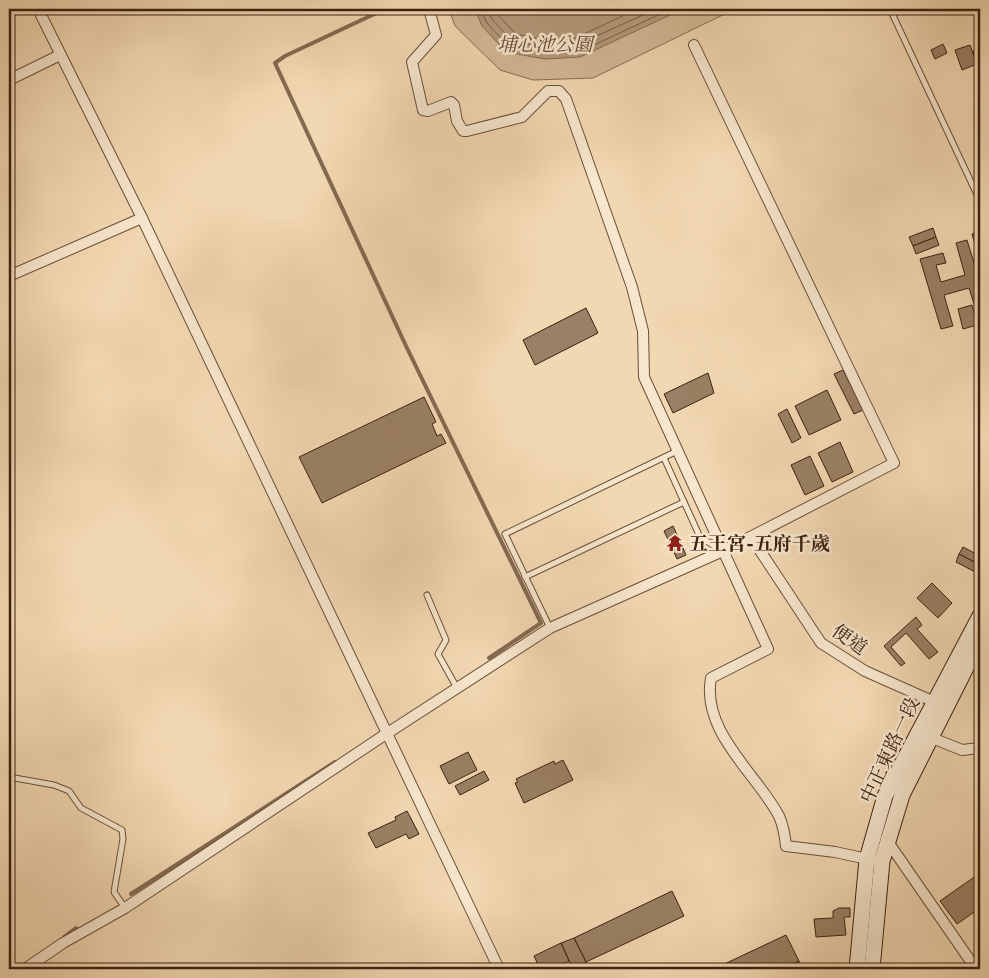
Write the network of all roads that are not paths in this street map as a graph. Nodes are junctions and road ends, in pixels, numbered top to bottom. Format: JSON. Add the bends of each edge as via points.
{"nodes":[{"id":1,"x":38,"y":9,"type":"edge"},
{"id":2,"x":429,"y":9,"type":"edge"},
{"id":3,"x":890,"y":9,"type":"edge"},
{"id":4,"x":694,"y":45,"type":"dead end"},
{"id":5,"x":60,"y":55,"type":"junction"},
{"id":6,"x":9,"y":80,"type":"edge"},
{"id":7,"x":980,"y":201,"type":"edge"},
{"id":8,"x":142,"y":218,"type":"junction"},
{"id":9,"x":9,"y":276,"type":"edge"},
{"id":10,"x":677,"y":451,"type":"junction"},
{"id":11,"x":664,"y":458,"type":"junction"},
{"id":12,"x":684,"y":502,"type":"junction"},
{"id":13,"x":751,"y":537,"type":"junction"},
{"id":14,"x":724,"y":551,"type":"junction"},
{"id":15,"x":525,"y":577,"type":"junction"},
{"id":16,"x":427,"y":595,"type":"dead end"},
{"id":17,"x":979,"y":617,"type":"edge"},
{"id":18,"x":550,"y":628,"type":"junction"},
{"id":19,"x":980,"y":640,"type":"edge"},
{"id":20,"x":457,"y":688,"type":"junction"},
{"id":21,"x":939,"y":704,"type":"junction"},
{"id":22,"x":386,"y":734,"type":"junction"},
{"id":23,"x":924,"y":735,"type":"junction"},
{"id":24,"x":980,"y":748,"type":"edge"},
{"id":25,"x":9,"y":777,"type":"edge"},
{"id":26,"x":881,"y":837,"type":"junction"},
{"id":27,"x":866,"y":858,"type":"junction"},
{"id":28,"x":882,"y":861,"type":"junction"},
{"id":29,"x":125,"y":908,"type":"junction"},
{"id":30,"x":25,"y":969,"type":"edge"},
{"id":31,"x":499,"y":969,"type":"edge"},
{"id":32,"x":857,"y":969,"type":"edge"},
{"id":33,"x":872,"y":969,"type":"edge"},
{"id":34,"x":976,"y":969,"type":"edge"}],
"edges":[{"from":1,"to":5,"type":"street"},
{"from":2,"to":10,"type":"street","via":[[436,34],[412,62],[423,110],[451,102],[462,131],[467,131],[522,116],[548,90],[560,90],[566,99],[632,287],[643,331],[644,377]]},
{"from":3,"to":7,"type":"lane"},
{"from":4,"to":13,"type":"street","via":[[894,463]]},
{"from":5,"to":6,"type":"street"},
{"from":5,"to":8,"type":"street"},
{"from":8,"to":9,"type":"street"},
{"from":8,"to":22,"type":"street"},
{"from":10,"to":11,"type":"lane"},
{"from":10,"to":14,"type":"street"},
{"from":11,"to":12,"type":"lane"},
{"from":11,"to":15,"type":"lane","via":[[505,534]]},
{"from":12,"to":14,"type":"lane","via":[[700,537]]},
{"from":12,"to":15,"type":"lane"},
{"from":13,"to":14,"type":"street"},
{"from":13,"to":21,"type":"street","name":"便道","via":[[821,643],[865,671]]},
{"from":14,"to":18,"type":"street"},
{"from":14,"to":27,"type":"street","via":[[768,649],[711,678],[708,690],[716,721],[738,761],[779,816],[786,846]]},
{"from":15,"to":18,"type":"lane"},
{"from":16,"to":20,"type":"lane","via":[[446,640],[438,654]]},
{"from":17,"to":21,"type":"main road","name":"中正東路一段"},
{"from":18,"to":20,"type":"street"},
{"from":19,"to":21,"type":"main road","name":"中正東路一段"},
{"from":20,"to":22,"type":"street"},
{"from":21,"to":23,"type":"main road","name":"中正東路一段"},
{"from":22,"to":29,"type":"street"},
{"from":22,"to":31,"type":"street"},
{"from":23,"to":24,"type":"street","via":[[962,750]]},
{"from":23,"to":26,"type":"main road","name":"中正東路一段","via":[[885,796]]},
{"from":25,"to":29,"type":"lane","via":[[69,791],[82,808],[122,830],[114,892]]},
{"from":26,"to":27,"type":"main road","name":"中正東路一段"},
{"from":26,"to":28,"type":"main road","name":"中正東路一段"},
{"from":26,"to":34,"type":"street"},
{"from":27,"to":28,"type":"street"},
{"from":27,"to":32,"type":"main road","name":"中正東路一段"},
{"from":28,"to":33,"type":"main road","name":"中正東路一段"},
{"from":29,"to":30,"type":"street"}]}
